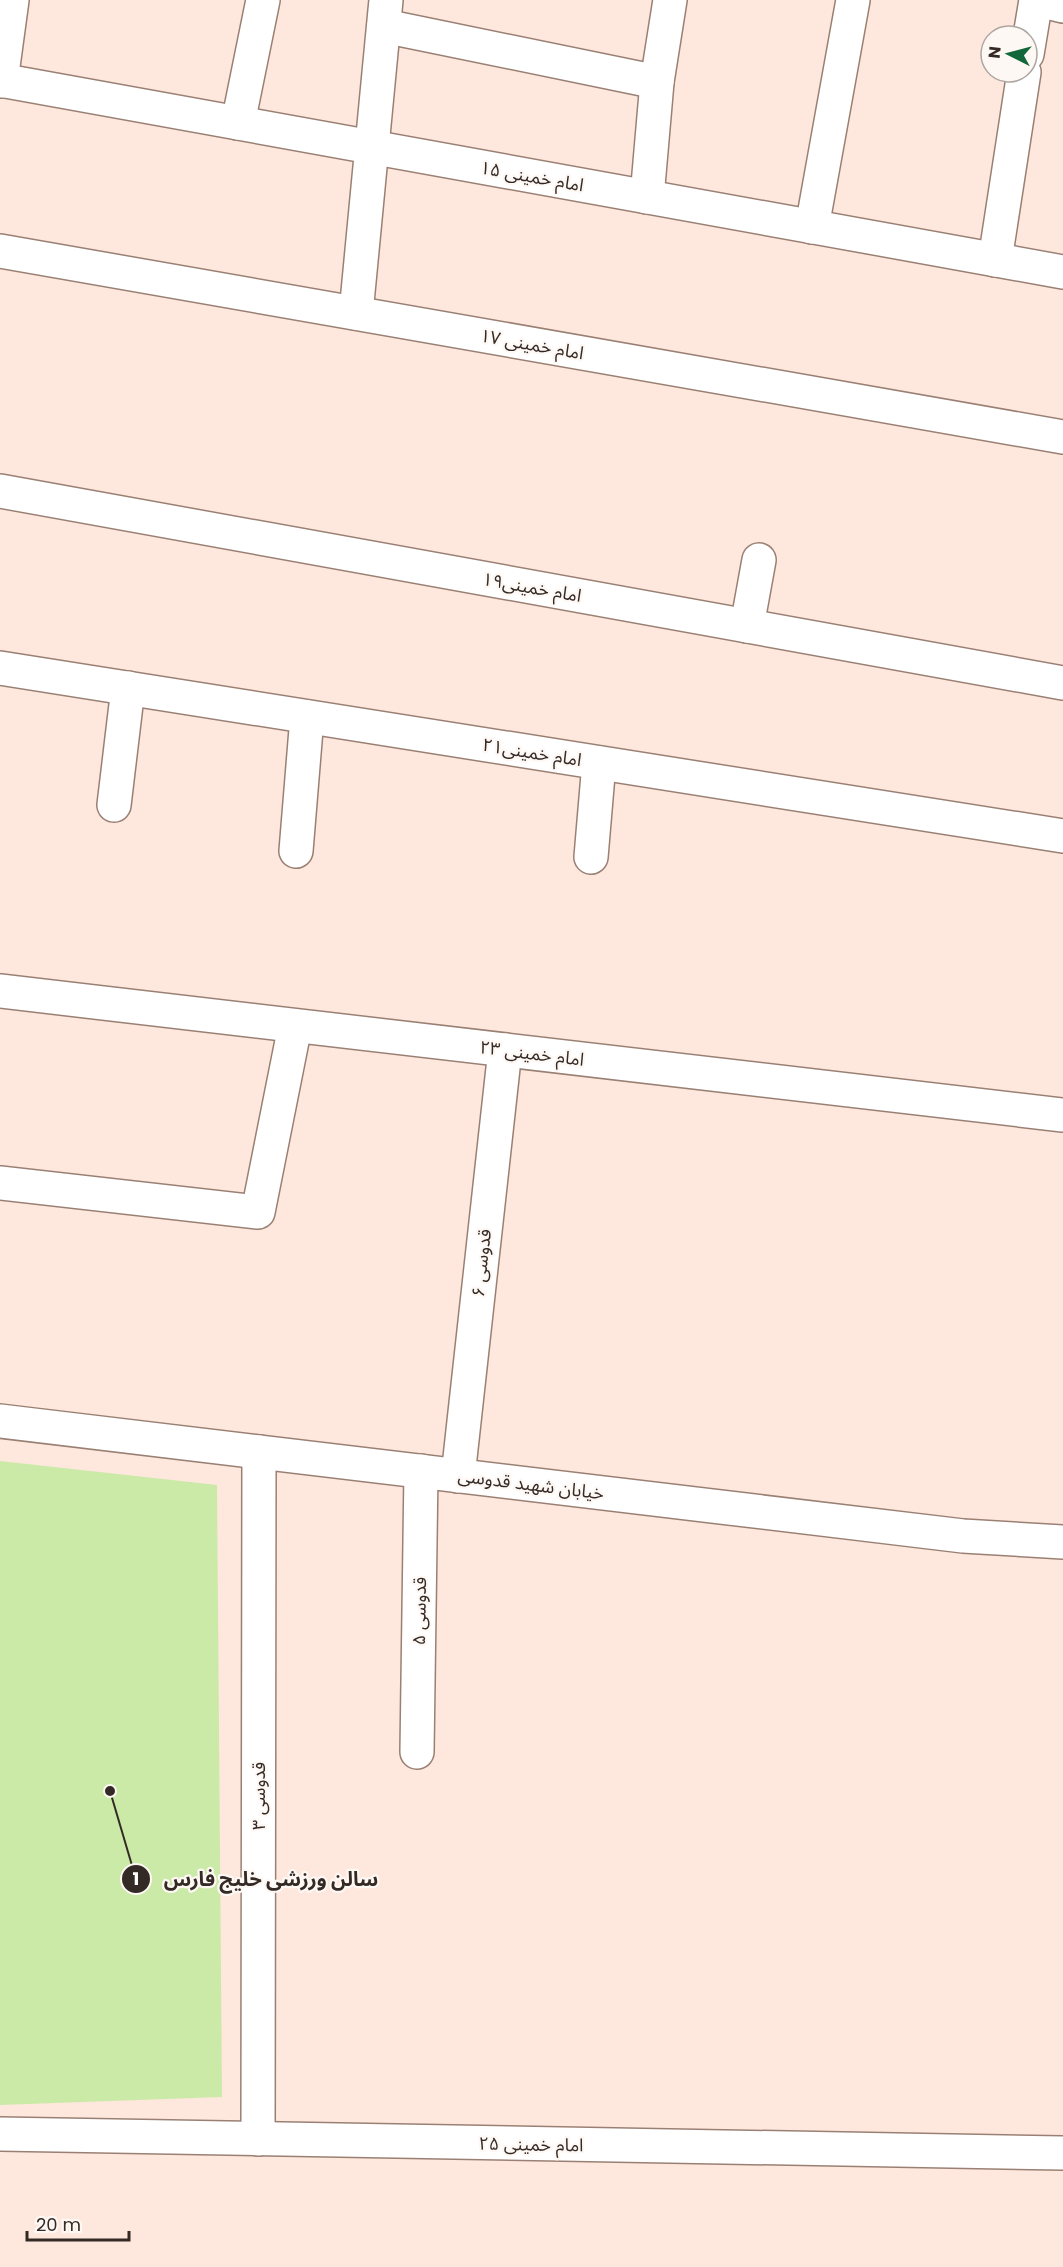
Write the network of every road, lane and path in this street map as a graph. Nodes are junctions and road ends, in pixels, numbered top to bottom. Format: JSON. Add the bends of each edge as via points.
{"nodes":[{"id":1,"x":12,"y":0,"type":"edge"},
{"id":2,"x":263,"y":0,"type":"edge"},
{"id":3,"x":670,"y":0,"type":"edge"},
{"id":4,"x":853,"y":0,"type":"edge"},
{"id":5,"x":1037,"y":0,"type":"edge"},
{"id":6,"x":1063,"y":6,"type":"edge"},
{"id":7,"x":385,"y":13,"type":"edge"},
{"id":8,"x":1033,"y":24,"type":"edge"},
{"id":9,"x":0,"y":80,"type":"edge"},
{"id":10,"x":657,"y":82,"type":"junction"},
{"id":11,"x":1022,"y":84,"type":"edge"},
{"id":12,"x":238,"y":123,"type":"junction"},
{"id":13,"x":372,"y":147,"type":"junction"},
{"id":14,"x":647,"y":197,"type":"junction"},
{"id":15,"x":812,"y":227,"type":"junction"},
{"id":16,"x":0,"y":251,"type":"edge"},
{"id":17,"x":995,"y":260,"type":"junction"},
{"id":18,"x":1063,"y":272,"type":"edge"},
{"id":19,"x":356,"y":313,"type":"junction"},
{"id":20,"x":1063,"y":437,"type":"edge"},
{"id":21,"x":0,"y":491,"type":"edge"},
{"id":22,"x":759,"y":560,"type":"dead end"},
{"id":23,"x":747,"y":626,"type":"junction"},
{"id":24,"x":0,"y":668,"type":"edge"},
{"id":25,"x":1063,"y":683,"type":"edge"},
{"id":26,"x":128,"y":688,"type":"junction"},
{"id":27,"x":306,"y":717,"type":"junction"},
{"id":28,"x":600,"y":763,"type":"junction"},
{"id":29,"x":114,"y":805,"type":"dead end"},
{"id":30,"x":1063,"y":836,"type":"edge"},
{"id":31,"x":296,"y":851,"type":"dead end"},
{"id":32,"x":591,"y":857,"type":"dead end"},
{"id":33,"x":0,"y":991,"type":"edge"},
{"id":34,"x":295,"y":1026,"type":"junction"},
{"id":35,"x":505,"y":1050,"type":"junction"},
{"id":36,"x":1063,"y":1115,"type":"edge"},
{"id":37,"x":0,"y":1183,"type":"edge"},
{"id":38,"x":0,"y":1421,"type":"edge"},
{"id":39,"x":259,"y":1452,"type":"junction"},
{"id":40,"x":421,"y":1471,"type":"junction"},
{"id":41,"x":458,"y":1476,"type":"junction"},
{"id":42,"x":1063,"y":1542,"type":"edge"},
{"id":43,"x":417,"y":1752,"type":"dead end"},
{"id":44,"x":0,"y":2134,"type":"edge"},
{"id":45,"x":258,"y":2139,"type":"junction"},
{"id":46,"x":1063,"y":2153,"type":"edge"}],
"edges":[{"from":1,"to":9,"type":"street"},
{"from":2,"to":12,"type":"street"},
{"from":3,"to":10,"type":"street"},
{"from":4,"to":15,"type":"street"},
{"from":5,"to":6,"type":"street"},
{"from":5,"to":8,"type":"street"},
{"from":7,"to":10,"type":"street"},
{"from":7,"to":13,"type":"street"},
{"from":9,"to":12,"type":"street","name":"امام خمینی ۱۵"},
{"from":10,"to":14,"type":"street"},
{"from":11,"to":17,"type":"street"},
{"from":12,"to":13,"type":"street","name":"امام خمینی ۱۵"},
{"from":13,"to":14,"type":"street","name":"امام خمینی ۱۵"},
{"from":13,"to":19,"type":"street"},
{"from":14,"to":15,"type":"street","name":"امام خمینی ۱۵"},
{"from":15,"to":17,"type":"street","name":"امام خمینی ۱۵"},
{"from":16,"to":19,"type":"street","name":"امام خمینی ۱۷"},
{"from":17,"to":18,"type":"street","name":"امام خمینی ۱۵"},
{"from":19,"to":20,"type":"street","name":"امام خمینی ۱۷"},
{"from":21,"to":23,"type":"street","name":"امام خمینی۱۹"},
{"from":22,"to":23,"type":"street"},
{"from":23,"to":25,"type":"street","name":"امام خمینی۱۹"},
{"from":24,"to":26,"type":"street","name":"امام خمینی۲۱"},
{"from":26,"to":27,"type":"street","name":"امام خمینی۲۱"},
{"from":26,"to":29,"type":"street"},
{"from":27,"to":28,"type":"street","name":"امام خمینی۲۱"},
{"from":27,"to":31,"type":"street"},
{"from":28,"to":30,"type":"street","name":"امام خمینی۲۱"},
{"from":28,"to":32,"type":"street"},
{"from":33,"to":34,"type":"street","name":"امام خمینی ۲۳"},
{"from":34,"to":35,"type":"street","name":"امام خمینی ۲۳"},
{"from":34,"to":37,"type":"street","via":[[258,1212]]},
{"from":35,"to":36,"type":"street","name":"امام خمینی ۲۳"},
{"from":35,"to":41,"type":"street","name":"قدوسی ۶"},
{"from":38,"to":39,"type":"street","name":"خیابان شهید قدوسی"},
{"from":39,"to":40,"type":"street","name":"خیابان شهید قدوسی"},
{"from":39,"to":45,"type":"street","name":"قدوسی ۳"},
{"from":40,"to":41,"type":"street","name":"خیابان شهید قدوسی"},
{"from":40,"to":43,"type":"street","name":"قدوسی ۵"},
{"from":41,"to":42,"type":"street","name":"خیابان شهید قدوسی","via":[[963,1536]]},
{"from":44,"to":45,"type":"street","name":"امام خمینی ۲۵"},
{"from":45,"to":46,"type":"street","name":"امام خمینی ۲۵"}]}
